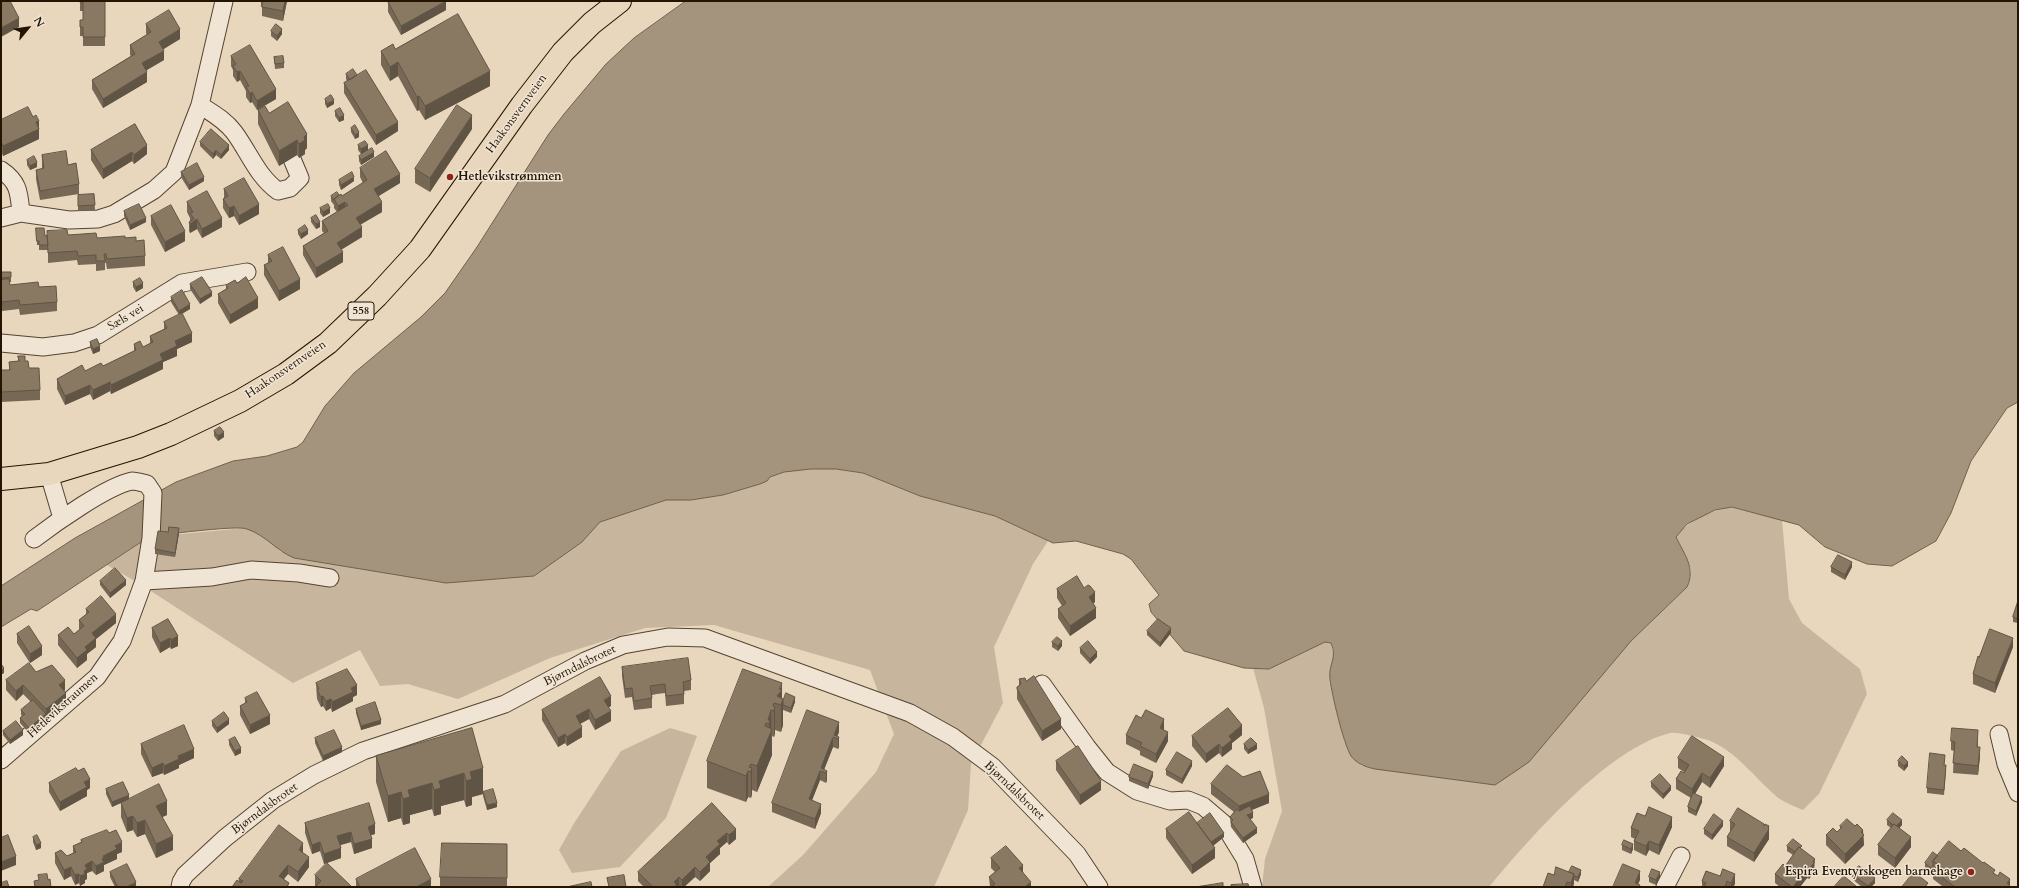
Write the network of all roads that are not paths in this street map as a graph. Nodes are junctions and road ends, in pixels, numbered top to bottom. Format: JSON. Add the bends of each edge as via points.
{"nodes":[{"id":1,"x":224,"y":1,"type":"edge"},
{"id":2,"x":620,"y":1,"type":"edge"},
{"id":3,"x":200,"y":105,"type":"junction"},
{"id":4,"x":292,"y":159,"type":"dead end"},
{"id":5,"x":1,"y":170,"type":"edge"},
{"id":6,"x":20,"y":213,"type":"junction"},
{"id":7,"x":1,"y":218,"type":"edge"},
{"id":8,"x":247,"y":272,"type":"dead end"},
{"id":9,"x":1,"y":343,"type":"edge"},
{"id":10,"x":49,"y":474,"type":"junction"},
{"id":11,"x":1,"y":479,"type":"edge"},
{"id":12,"x":62,"y":518,"type":"junction"},
{"id":13,"x":34,"y":539,"type":"dead end"},
{"id":14,"x":330,"y":578,"type":"dead end"},
{"id":15,"x":144,"y":581,"type":"junction"},
{"id":16,"x":1042,"y":684,"type":"dead end"},
{"id":17,"x":1999,"y":734,"type":"dead end"},
{"id":18,"x":1,"y":760,"type":"edge"},
{"id":19,"x":2018,"y":793,"type":"edge"},
{"id":20,"x":1681,"y":856,"type":"dead end"},
{"id":21,"x":180,"y":887,"type":"edge"},
{"id":22,"x":1098,"y":887,"type":"edge"},
{"id":23,"x":1253,"y":887,"type":"edge"},
{"id":24,"x":1665,"y":887,"type":"edge"}],
"edges":[{"from":1,"to":3,"type":"street"},
{"from":2,"to":10,"type":"main road","name":"Haakonsvernveien","number":"558","via":[[592,23],[563,52],[522,105],[420,249],[378,296],[328,343],[286,374],[240,401],[171,434],[138,447]]},
{"from":3,"to":4,"type":"street","via":[[234,131],[266,183],[278,191],[290,188],[300,178]]},
{"from":3,"to":6,"type":"street","via":[[174,172],[154,190],[114,214],[98,218],[69,220]]},
{"from":5,"to":6,"type":"street","via":[[12,177],[19,192]]},
{"from":6,"to":7,"type":"street"},
{"from":8,"to":9,"type":"street","name":"Sæls vei","via":[[182,283],[98,335],[74,343],[43,347]]},
{"from":10,"to":11,"type":"main road","name":"Haakonsvernveien","number":"558"},
{"from":10,"to":12,"type":"street"},
{"from":12,"to":13,"type":"street","name":"Hetlevikstraumen"},
{"from":12,"to":15,"type":"street","name":"Hetlevikstraumen","via":[[110,490],[133,481],[147,484],[153,494],[151,538]]},
{"from":14,"to":15,"type":"street","via":[[251,570],[212,577]]},
{"from":15,"to":18,"type":"street","name":"Hetlevikstraumen","via":[[122,641],[97,677]]},
{"from":16,"to":23,"type":"street","via":[[1108,772],[1137,791],[1170,801],[1188,800],[1203,806],[1223,823],[1245,859]]},
{"from":17,"to":19,"type":"street","via":[[2006,764]]},
{"from":20,"to":24,"type":"street"},
{"from":21,"to":22,"type":"street","name":"Bjørndalsbrotet","via":[[185,875],[225,838],[273,800],[314,775],[363,751],[505,704],[585,661],[623,645],[668,637],[705,638],[910,713],[947,734],[992,766],[1078,854]]}]}
